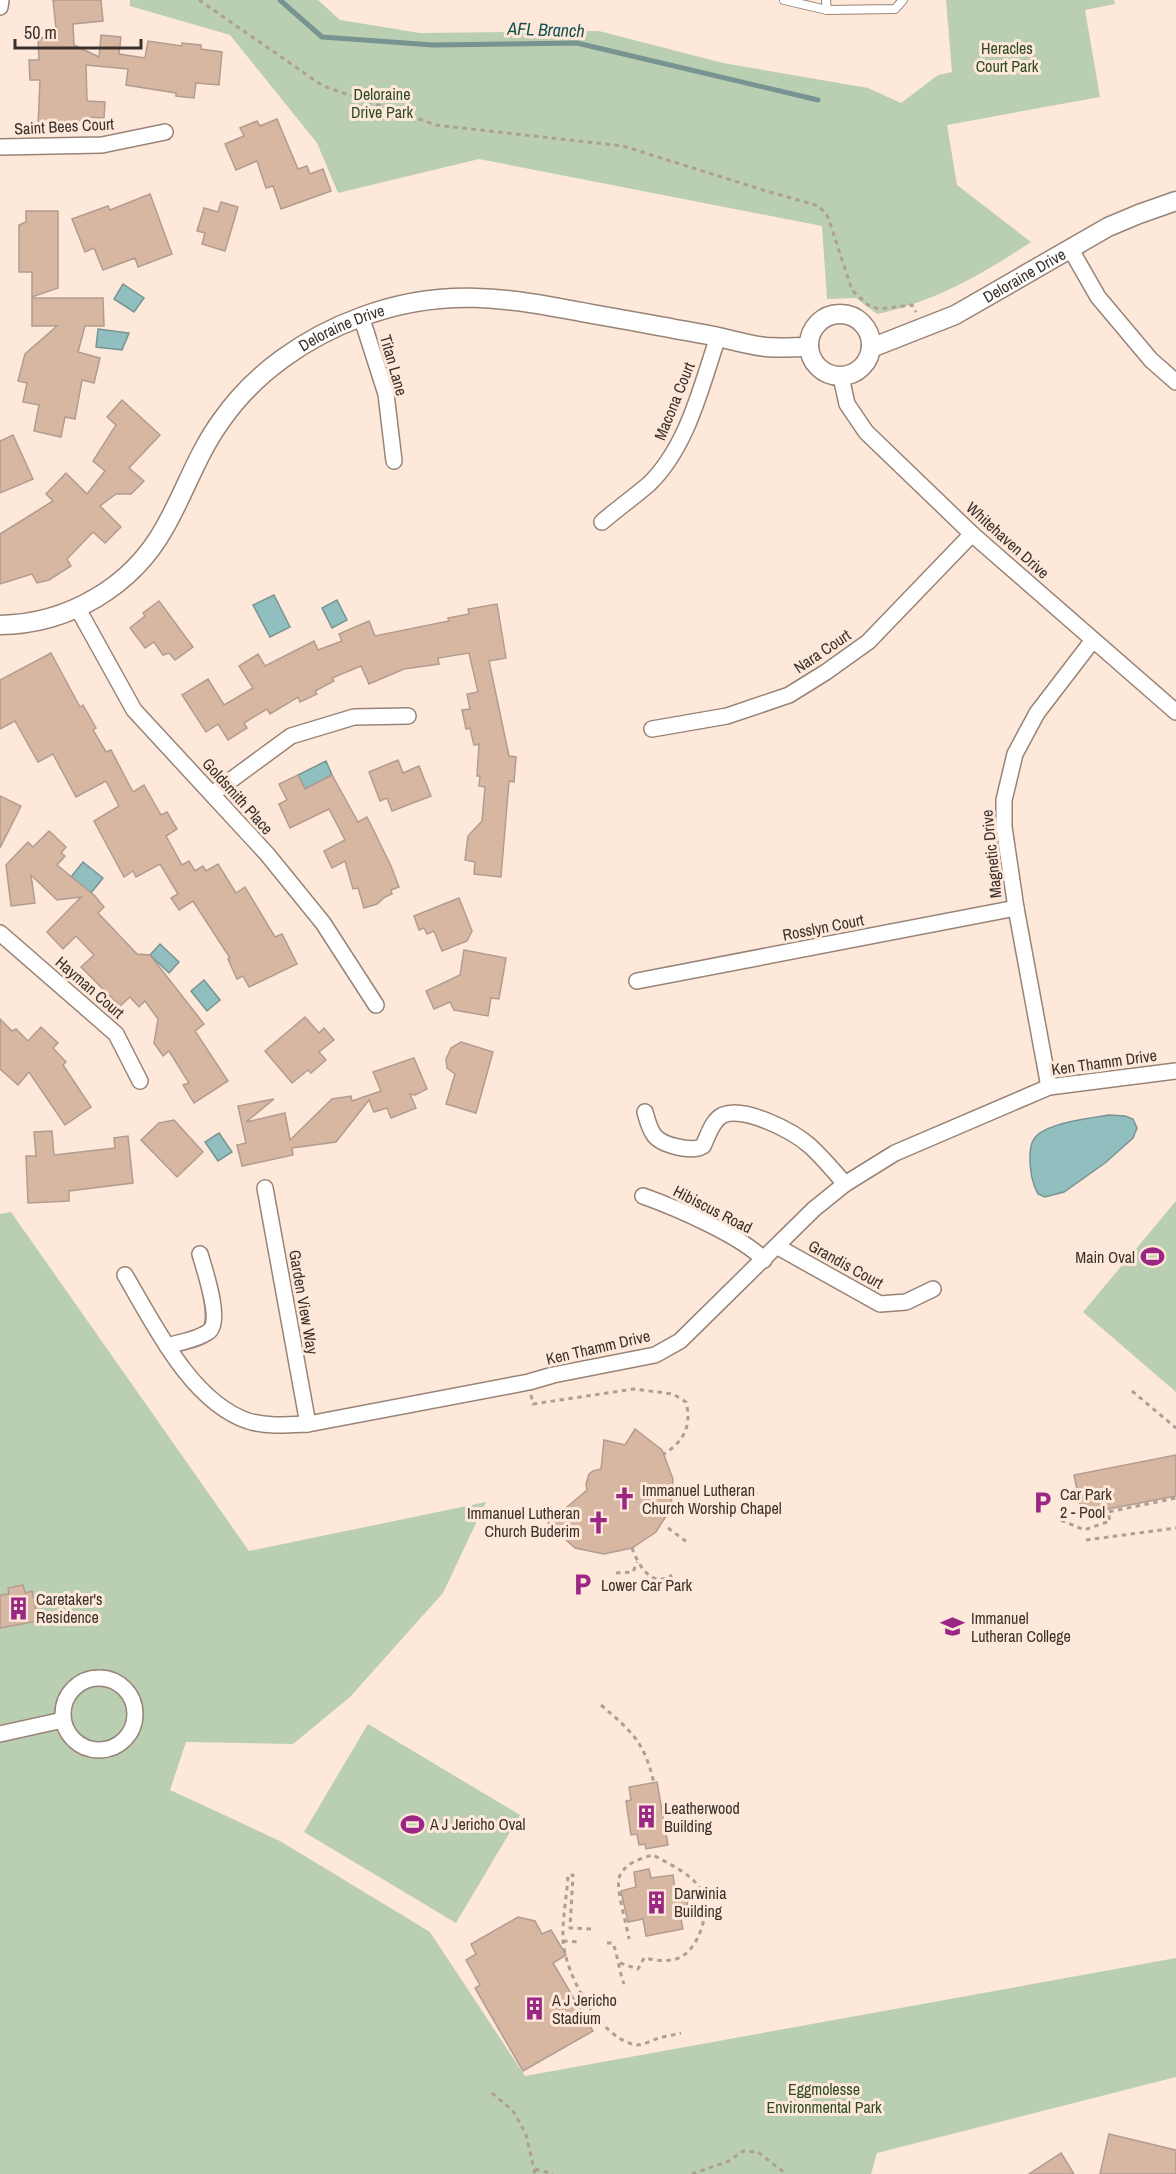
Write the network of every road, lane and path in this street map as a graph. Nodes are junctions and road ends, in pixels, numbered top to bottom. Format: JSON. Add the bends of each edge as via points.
{"nodes":[{"id":1,"x":1,"y":0,"type":"edge"},
{"id":2,"x":199,"y":0,"type":"edge"},
{"id":3,"x":784,"y":0,"type":"edge"},
{"id":4,"x":826,"y":0,"type":"edge"},
{"id":5,"x":903,"y":0,"type":"edge"},
{"id":6,"x":0,"y":7,"type":"edge"},
{"id":7,"x":827,"y":10,"type":"junction"},
{"id":8,"x":165,"y":132,"type":"dead end"},
{"id":9,"x":0,"y":147,"type":"edge"},
{"id":10,"x":1176,"y":201,"type":"edge"},
{"id":11,"x":1070,"y":248,"type":"junction"},
{"id":12,"x":361,"y":316,"type":"junction"},
{"id":13,"x":924,"y":327,"type":"junction"},
{"id":14,"x":718,"y":337,"type":"junction"},
{"id":15,"x":809,"y":347,"type":"junction"},
{"id":16,"x":871,"y":348,"type":"junction"},
{"id":17,"x":841,"y":377,"type":"junction"},
{"id":18,"x":1176,"y":382,"type":"edge"},
{"id":19,"x":394,"y":461,"type":"dead end"},
{"id":20,"x":602,"y":522,"type":"dead end"},
{"id":21,"x":972,"y":534,"type":"junction"},
{"id":22,"x":78,"y":609,"type":"junction"},
{"id":23,"x":0,"y":624,"type":"edge"},
{"id":24,"x":1093,"y":640,"type":"junction"},
{"id":25,"x":1176,"y":712,"type":"edge"},
{"id":26,"x":408,"y":716,"type":"dead end"},
{"id":27,"x":652,"y":729,"type":"dead end"},
{"id":28,"x":213,"y":794,"type":"junction"},
{"id":29,"x":1016,"y":908,"type":"junction"},
{"id":30,"x":0,"y":933,"type":"edge"},
{"id":31,"x":638,"y":981,"type":"dead end"},
{"id":32,"x":376,"y":1005,"type":"dead end"},
{"id":33,"x":1176,"y":1071,"type":"edge"},
{"id":34,"x":140,"y":1081,"type":"dead end"},
{"id":35,"x":1049,"y":1087,"type":"junction"},
{"id":36,"x":645,"y":1112,"type":"dead end"},
{"id":37,"x":845,"y":1184,"type":"junction"},
{"id":38,"x":265,"y":1188,"type":"dead end"},
{"id":39,"x":643,"y":1197,"type":"dead end"},
{"id":40,"x":778,"y":1247,"type":"junction"},
{"id":41,"x":200,"y":1254,"type":"dead end"},
{"id":42,"x":764,"y":1260,"type":"junction"},
{"id":43,"x":125,"y":1275,"type":"dead end"},
{"id":44,"x":933,"y":1289,"type":"dead end"},
{"id":45,"x":167,"y":1346,"type":"junction"},
{"id":46,"x":529,"y":1382,"type":"junction"},
{"id":47,"x":1132,"y":1391,"type":"dead end"},
{"id":48,"x":308,"y":1424,"type":"junction"},
{"id":49,"x":1176,"y":1428,"type":"edge"},
{"id":50,"x":664,"y":1454,"type":"dead end"},
{"id":51,"x":760,"y":1493,"type":"dead end"},
{"id":52,"x":744,"y":1494,"type":"dead end"},
{"id":53,"x":1176,"y":1498,"type":"edge"},
{"id":54,"x":1061,"y":1520,"type":"dead end"},
{"id":55,"x":668,"y":1528,"type":"dead end"},
{"id":56,"x":1176,"y":1528,"type":"edge"},
{"id":57,"x":1086,"y":1540,"type":"dead end"},
{"id":58,"x":687,"y":1542,"type":"dead end"},
{"id":59,"x":632,"y":1548,"type":"dead end"},
{"id":60,"x":637,"y":1562,"type":"junction"},
{"id":61,"x":616,"y":1573,"type":"dead end"},
{"id":62,"x":672,"y":1575,"type":"dead end"},
{"id":63,"x":601,"y":1705,"type":"dead end"},
{"id":64,"x":63,"y":1720,"type":"junction"},
{"id":65,"x":0,"y":1734,"type":"edge"},
{"id":66,"x":654,"y":1783,"type":"dead end"},
{"id":67,"x":591,"y":1929,"type":"dead end"},
{"id":68,"x":629,"y":1939,"type":"dead end"},
{"id":69,"x":563,"y":1941,"type":"junction"},
{"id":70,"x":581,"y":1942,"type":"dead end"},
{"id":71,"x":607,"y":1943,"type":"dead end"},
{"id":72,"x":620,"y":1963,"type":"junction"},
{"id":73,"x":624,"y":1984,"type":"dead end"},
{"id":74,"x":681,"y":2033,"type":"dead end"},
{"id":75,"x":492,"y":2093,"type":"dead end"},
{"id":76,"x":535,"y":2172,"type":"edge"},
{"id":77,"x":553,"y":2174,"type":"edge"},
{"id":78,"x":692,"y":2174,"type":"edge"},
{"id":79,"x":786,"y":2174,"type":"edge"}],
"edges":[{"from":1,"to":6,"type":"street"},
{"from":2,"to":13,"type":"path","via":[[323,86],[436,125],[623,146],[819,206],[828,217],[852,290],[868,305],[879,309],[912,305]]},
{"from":3,"to":7,"type":"lane"},
{"from":4,"to":7,"type":"lane"},
{"from":5,"to":7,"type":"lane","via":[[896,9]]},
{"from":8,"to":9,"type":"street","name":"Saint Bees Court","via":[[102,145]]},
{"from":10,"to":11,"type":"street","name":"Deloraine Drive","via":[[1108,227]]},
{"from":11,"to":13,"type":"street","name":"Deloraine Drive","via":[[966,310]]},
{"from":11,"to":18,"type":"street","via":[[1098,297],[1151,360]]},
{"from":12,"to":14,"type":"street","name":"Deloraine Drive","via":[[409,302],[469,297],[522,301]]},
{"from":12,"to":19,"type":"street","name":"Titan Lane","via":[[386,394]]},
{"from":12,"to":22,"type":"street","name":"Deloraine Drive","via":[[311,339],[250,385],[221,421],[165,529],[138,565],[109,591]]},
{"from":13,"to":16,"type":"street","name":"Deloraine Drive"},
{"from":14,"to":15,"type":"street","name":"Deloraine Drive","via":[[766,347]]},
{"from":14,"to":20,"type":"street","name":"Macona Court","via":[[689,420],[672,454],[650,483]]},
{"from":15,"to":16,"type":"street","via":[[810,337],[821,320],[840,314],[859,320],[870,337]]},
{"from":15,"to":17,"type":"street","via":[[816,365]]},
{"from":16,"to":17,"type":"street","via":[[859,371]]},
{"from":17,"to":21,"type":"street","name":"Whitehaven Drive","via":[[847,404],[866,432]]},
{"from":21,"to":24,"type":"street","name":"Whitehaven Drive"},
{"from":21,"to":27,"type":"street","name":"Nara Court","via":[[868,642],[789,695],[727,716]]},
{"from":22,"to":23,"type":"street","name":"Deloraine Drive","via":[[51,618]]},
{"from":22,"to":28,"type":"street","name":"Goldsmith Place","via":[[134,710]]},
{"from":24,"to":25,"type":"street","name":"Whitehaven Drive"},
{"from":24,"to":29,"type":"street","name":"Magnetic Drive","via":[[1037,713],[1015,754],[1004,800],[1004,827]]},
{"from":26,"to":28,"type":"street","via":[[354,717],[291,736]]},
{"from":28,"to":32,"type":"street","name":"Goldsmith Place","via":[[323,923]]},
{"from":29,"to":31,"type":"street","name":"Rosslyn Court"},
{"from":29,"to":35,"type":"street","name":"Magnetic Drive"},
{"from":30,"to":34,"type":"street","name":"Hayman Court","via":[[116,1034]]},
{"from":33,"to":35,"type":"street","name":"Ken Thamm Drive"},
{"from":35,"to":37,"type":"street","name":"Ken Thamm Drive","via":[[895,1154]]},
{"from":36,"to":37,"type":"street","via":[[658,1139],[693,1150],[703,1146],[723,1116],[755,1116],[808,1144]]},
{"from":37,"to":40,"type":"street","name":"Ken Thamm Drive","via":[[814,1209]]},
{"from":38,"to":48,"type":"street","name":"Garden View Way"},
{"from":39,"to":42,"type":"street","name":"Hibiscus Road","via":[[666,1204],[747,1245]]},
{"from":40,"to":42,"type":"street","name":"Ken Thamm Drive"},
{"from":40,"to":44,"type":"street","name":"Grandis Court","via":[[880,1304],[906,1302]]},
{"from":41,"to":45,"type":"street","via":[[213,1306],[213,1328]]},
{"from":42,"to":46,"type":"street","name":"Ken Thamm Drive","via":[[680,1341],[655,1355]]},
{"from":43,"to":45,"type":"street","name":"Ken Thamm Drive"},
{"from":45,"to":48,"type":"street","name":"Ken Thamm Drive","via":[[198,1386],[224,1410],[272,1426]]},
{"from":46,"to":48,"type":"street","name":"Ken Thamm Drive"},
{"from":46,"to":50,"type":"path","via":[[533,1404],[634,1389],[673,1394],[686,1402],[690,1421],[678,1443]]},
{"from":47,"to":49,"type":"path"},
{"from":51,"to":52,"type":"path"},
{"from":53,"to":54,"type":"path","via":[[1108,1512],[1110,1521],[1084,1530]]},
{"from":55,"to":58,"type":"path"},
{"from":56,"to":57,"type":"path"},
{"from":59,"to":60,"type":"path"},
{"from":60,"to":61,"type":"path","via":[[633,1572]]},
{"from":60,"to":62,"type":"path","via":[[646,1574],[657,1579]]},
{"from":63,"to":66,"type":"path","via":[[630,1730],[647,1757]]},
{"from":64,"to":64,"type":"street","via":[[68,1695],[76,1686],[99,1677],[122,1686],[134,1704],[134,1725],[129,1736],[109,1749],[91,1749],[75,1741]]},
{"from":64,"to":65,"type":"street"},
{"from":67,"to":69,"type":"path","via":[[570,1928],[573,1875],[568,1875]]},
{"from":68,"to":72,"type":"path","via":[[619,1878],[638,1859],[653,1855],[698,1886],[706,1908],[701,1928],[692,1948],[678,1959],[644,1958],[638,1969]]},
{"from":69,"to":70,"type":"path"},
{"from":69,"to":74,"type":"path","via":[[587,2006],[606,2028],[639,2045]]},
{"from":71,"to":72,"type":"path","via":[[613,1943]]},
{"from":72,"to":73,"type":"path"},
{"from":75,"to":76,"type":"path","via":[[513,2111],[526,2134]]},
{"from":76,"to":77,"type":"path"},
{"from":78,"to":79,"type":"path","via":[[729,2161],[743,2151],[758,2152]]}]}
